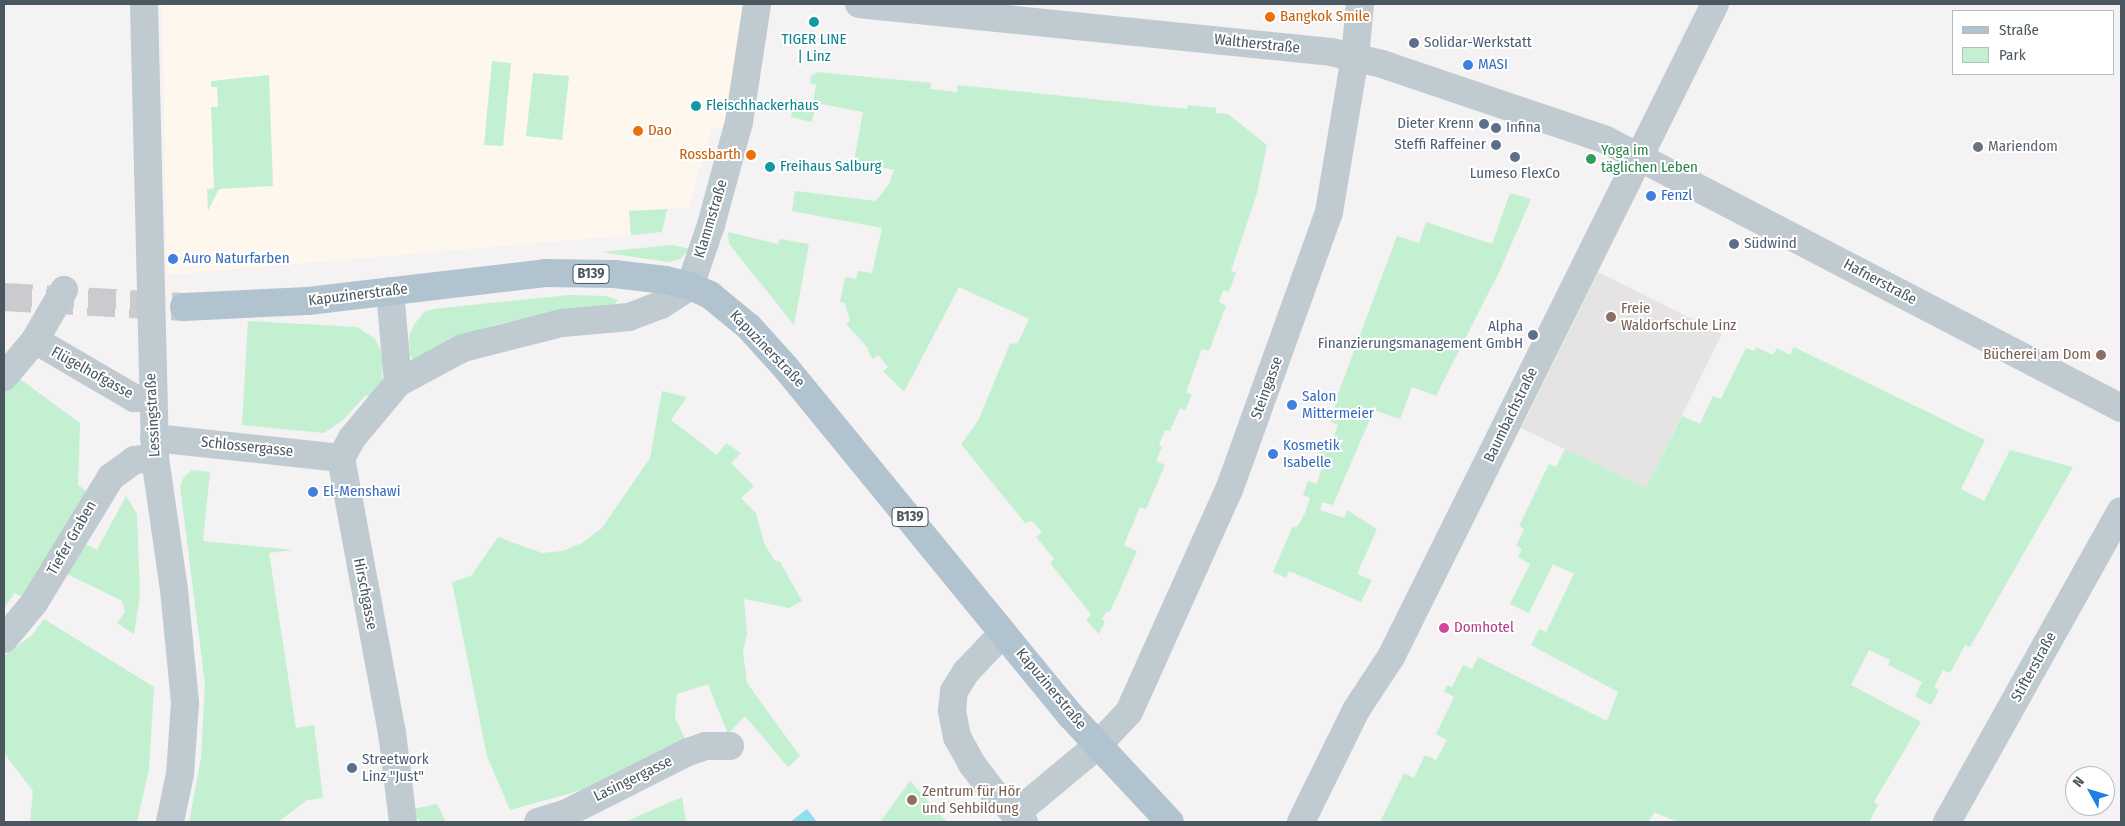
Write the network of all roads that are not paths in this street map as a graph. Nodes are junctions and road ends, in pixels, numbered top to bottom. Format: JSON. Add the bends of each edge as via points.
{"nodes":[{"id":1,"x":144,"y":4,"type":"edge"},
{"id":2,"x":757,"y":4,"type":"edge"},
{"id":3,"x":860,"y":4,"type":"edge"},
{"id":4,"x":1360,"y":4,"type":"edge"},
{"id":5,"x":1715,"y":4,"type":"edge"},
{"id":6,"x":1355,"y":56,"type":"junction"},
{"id":7,"x":1639,"y":156,"type":"junction"},
{"id":8,"x":690,"y":286,"type":"junction"},
{"id":9,"x":64,"y":290,"type":"dead end"},
{"id":10,"x":390,"y":291,"type":"junction"},
{"id":11,"x":184,"y":307,"type":"tunnel mouth"},
{"id":12,"x":35,"y":340,"type":"junction"},
{"id":13,"x":4,"y":376,"type":"edge"},
{"id":14,"x":398,"y":383,"type":"junction"},
{"id":15,"x":152,"y":398,"type":"junction"},
{"id":16,"x":2121,"y":408,"type":"edge"},
{"id":17,"x":154,"y":448,"type":"junction"},
{"id":18,"x":341,"y":458,"type":"junction"},
{"id":19,"x":2121,"y":511,"type":"edge"},
{"id":20,"x":1003,"y":633,"type":"junction"},
{"id":21,"x":4,"y":639,"type":"edge"},
{"id":22,"x":730,"y":746,"type":"dead end"},
{"id":23,"x":1098,"y":746,"type":"junction"},
{"id":24,"x":1020,"y":818,"type":"edge"},
{"id":25,"x":170,"y":822,"type":"edge"},
{"id":26,"x":403,"y":822,"type":"edge"},
{"id":27,"x":538,"y":822,"type":"edge"},
{"id":28,"x":1170,"y":822,"type":"edge"},
{"id":29,"x":1301,"y":822,"type":"edge"},
{"id":30,"x":1947,"y":822,"type":"edge"}],
"edges":[{"from":1,"to":15,"type":"street","name":"Lessingstraße"},
{"from":2,"to":8,"type":"street","name":"Klammstraße","via":[[739,122],[711,225]]},
{"from":3,"to":6,"type":"street","name":"Waltherstraße"},
{"from":4,"to":6,"type":"street","name":"Steingasse"},
{"from":5,"to":7,"type":"street","name":"Baumbachstraße"},
{"from":6,"to":7,"type":"street","name":"Waltherstraße","via":[[1589,132]]},
{"from":6,"to":23,"type":"street","name":"Steingasse","via":[[1329,212],[1230,490],[1134,703],[1122,722]]},
{"from":7,"to":16,"type":"street","name":"Hafnerstraße"},
{"from":7,"to":29,"type":"street","name":"Baumbachstraße","via":[[1390,657],[1356,710]]},
{"from":8,"to":10,"type":"main road","name":"Kapuzinerstraße","number":"B139","via":[[614,274],[545,273]]},
{"from":8,"to":14,"type":"street","via":[[661,305],[629,317],[562,323],[463,348]]},
{"from":8,"to":20,"type":"main road","name":"Kapuzinerstraße","number":"B139","via":[[721,302],[786,368]]},
{"from":9,"to":12,"type":"street","name":"Flügelhofgasse"},
{"from":10,"to":11,"type":"main road","name":"Kapuzinerstraße","number":"B139","via":[[270,304]]},
{"from":10,"to":14,"type":"street"},
{"from":12,"to":13,"type":"street","name":"Flügelhofgasse"},
{"from":12,"to":15,"type":"street","name":"Flügelhofgasse","via":[[134,398]]},
{"from":14,"to":18,"type":"street","via":[[352,438]]},
{"from":15,"to":17,"type":"street","name":"Lessingstraße"},
{"from":17,"to":18,"type":"street","name":"Schlossergasse"},
{"from":17,"to":21,"type":"street","name":"Tiefer Graben","via":[[111,477],[34,603]]},
{"from":17,"to":25,"type":"street","name":"Lessingstraße","via":[[174,590],[185,703],[180,774]]},
{"from":18,"to":26,"type":"street","name":"Hirschgasse","via":[[392,733]]},
{"from":19,"to":30,"type":"street","name":"Stifterstraße"},
{"from":20,"to":23,"type":"main road","name":"Kapuzinerstraße","number":"B139"},
{"from":20,"to":24,"type":"street","via":[[959,682],[952,700],[952,711],[957,737],[982,780]]},
{"from":22,"to":27,"type":"street","name":"Lasingergasse","via":[[705,746],[688,752],[567,813]]},
{"from":23,"to":24,"type":"street"},
{"from":23,"to":28,"type":"main road","name":"Kapuzinerstraße","number":"B139"}]}
